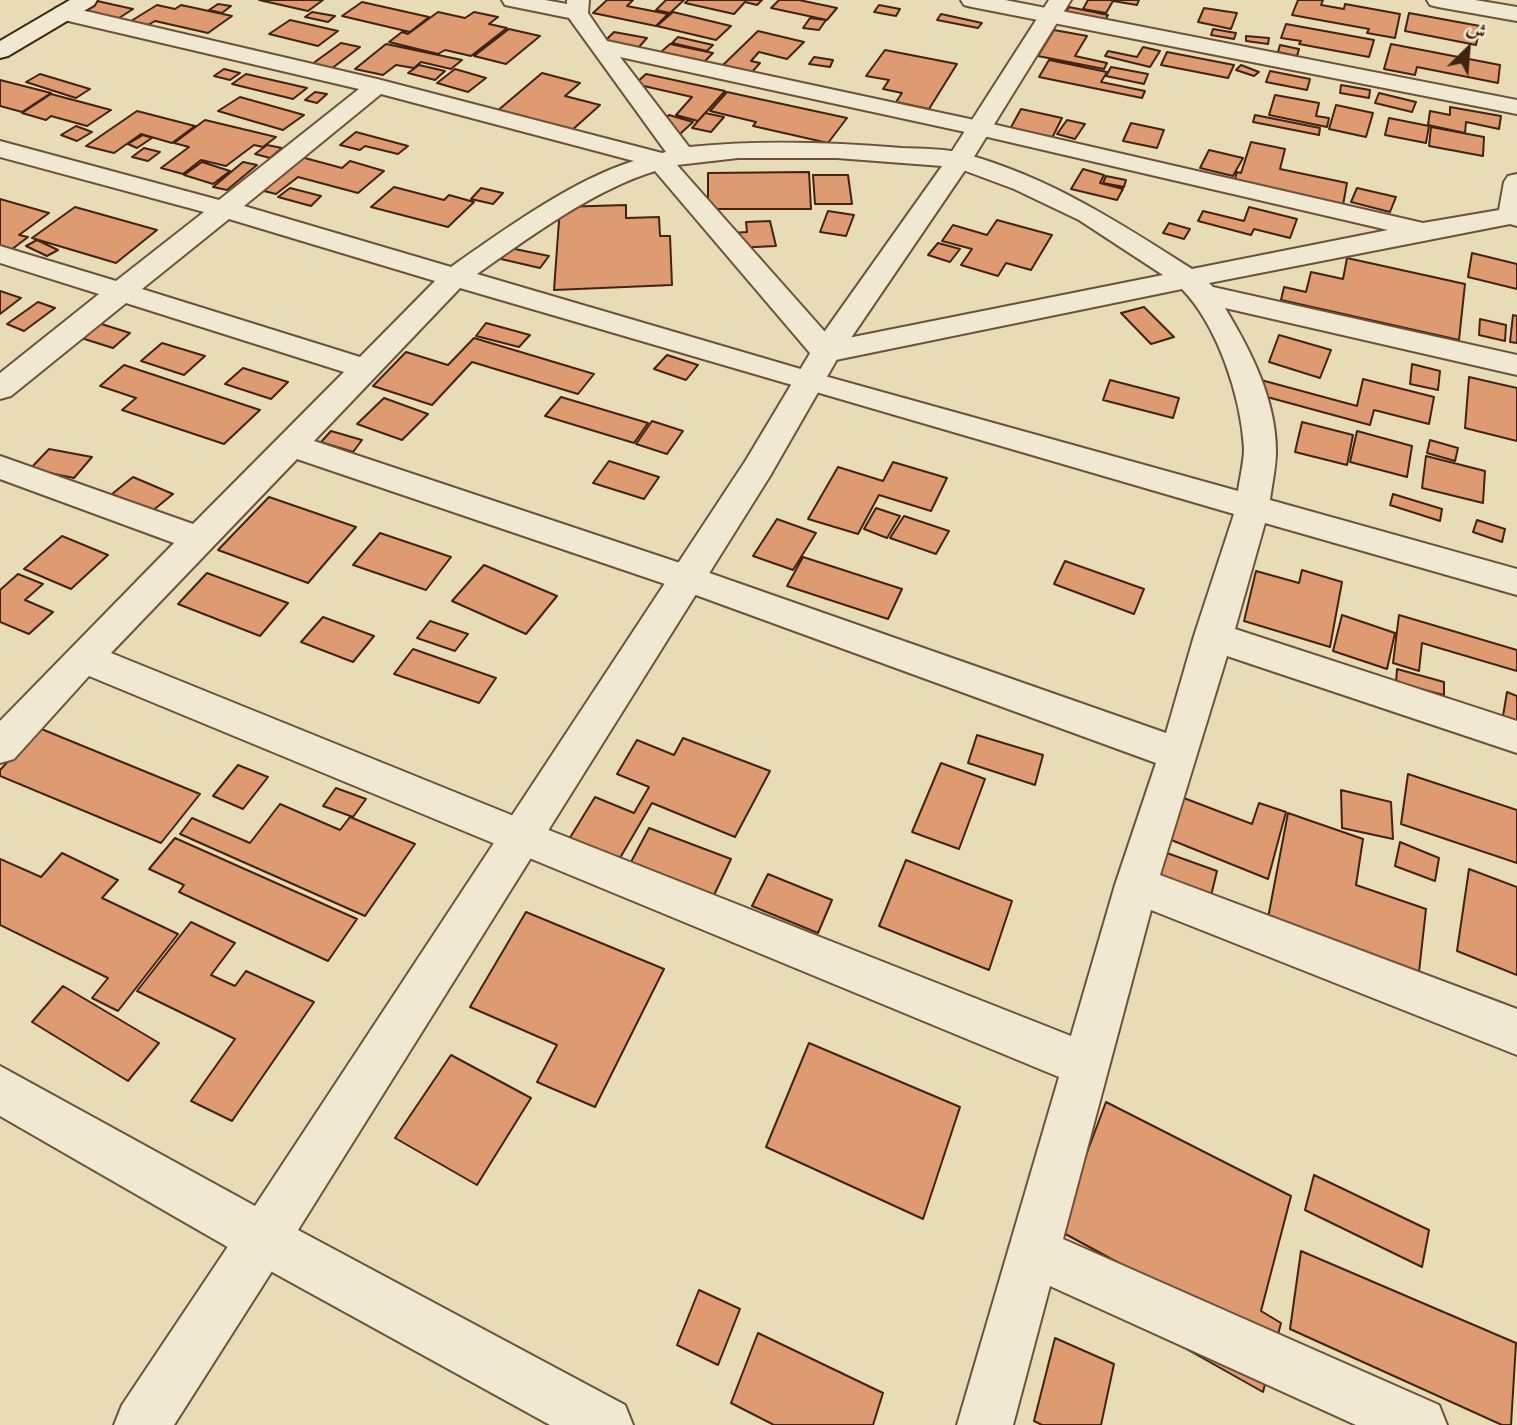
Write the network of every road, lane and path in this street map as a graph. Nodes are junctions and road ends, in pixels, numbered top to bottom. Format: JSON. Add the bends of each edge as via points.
{"nodes":[{"id":1,"x":86,"y":0,"type":"edge"},
{"id":2,"x":513,"y":0,"type":"edge"},
{"id":3,"x":972,"y":0,"type":"edge"},
{"id":4,"x":1438,"y":0,"type":"edge"},
{"id":5,"x":578,"y":7,"type":"edge"},
{"id":6,"x":1055,"y":8,"type":"edge"},
{"id":7,"x":64,"y":13,"type":"junction"},
{"id":8,"x":1517,"y":14,"type":"edge"},
{"id":9,"x":599,"y":46,"type":"junction"},
{"id":10,"x":0,"y":51,"type":"edge"},
{"id":11,"x":377,"y":86,"type":"junction"},
{"id":12,"x":1517,"y":107,"type":"edge"},
{"id":13,"x":979,"y":128,"type":"junction"},
{"id":14,"x":0,"y":149,"type":"edge"},
{"id":15,"x":670,"y":157,"type":"junction"},
{"id":16,"x":959,"y":160,"type":"junction"},
{"id":17,"x":1517,"y":182,"type":"edge"},
{"id":18,"x":224,"y":209,"type":"junction"},
{"id":19,"x":1514,"y":217,"type":"edge"},
{"id":20,"x":1425,"y":231,"type":"junction"},
{"id":21,"x":0,"y":254,"type":"edge"},
{"id":22,"x":455,"y":276,"type":"junction"},
{"id":23,"x":1196,"y":287,"type":"junction"},
{"id":24,"x":120,"y":292,"type":"junction"},
{"id":25,"x":1517,"y":365,"type":"edge"},
{"id":26,"x":818,"y":367,"type":"junction"},
{"id":27,"x":367,"y":369,"type":"junction"},
{"id":28,"x":0,"y":388,"type":"edge"},
{"id":29,"x":290,"y":445,"type":"junction"},
{"id":30,"x":0,"y":467,"type":"edge"},
{"id":31,"x":1253,"y":506,"type":"junction"},
{"id":32,"x":198,"y":539,"type":"junction"},
{"id":33,"x":686,"y":578,"type":"junction"},
{"id":34,"x":1517,"y":582,"type":"edge"},
{"id":35,"x":1212,"y":636,"type":"junction"},
{"id":36,"x":83,"y":658,"type":"junction"},
{"id":37,"x":1517,"y":737,"type":"edge"},
{"id":38,"x":0,"y":747,"type":"edge"},
{"id":39,"x":1179,"y":754,"type":"junction"},
{"id":40,"x":520,"y":838,"type":"junction"},
{"id":41,"x":1136,"y":885,"type":"junction"},
{"id":42,"x":1517,"y":1032,"type":"edge"},
{"id":43,"x":1084,"y":1064,"type":"junction"},
{"id":44,"x":0,"y":1090,"type":"edge"},
{"id":45,"x":263,"y":1239,"type":"junction"},
{"id":46,"x":1034,"y":1252,"type":"junction"},
{"id":47,"x":142,"y":1425,"type":"edge"},
{"id":48,"x":605,"y":1425,"type":"edge"},
{"id":49,"x":985,"y":1425,"type":"edge"},
{"id":50,"x":1419,"y":1425,"type":"edge"}],
"edges":[{"from":1,"to":7,"type":"street"},
{"from":2,"to":5,"type":"street"},
{"from":3,"to":6,"type":"street"},
{"from":4,"to":8,"type":"street"},
{"from":5,"to":9,"type":"street"},
{"from":6,"to":12,"type":"street"},
{"from":6,"to":13,"type":"street"},
{"from":7,"to":10,"type":"street"},
{"from":7,"to":11,"type":"street"},
{"from":9,"to":13,"type":"street"},
{"from":9,"to":15,"type":"street"},
{"from":11,"to":15,"type":"street"},
{"from":11,"to":18,"type":"street"},
{"from":13,"to":16,"type":"street"},
{"from":13,"to":20,"type":"street"},
{"from":14,"to":18,"type":"street"},
{"from":15,"to":16,"type":"street","via":[[738,150],[837,150]]},
{"from":15,"to":22,"type":"street","via":[[591,190]]},
{"from":15,"to":26,"type":"street"},
{"from":16,"to":23,"type":"street","via":[[1088,214]]},
{"from":16,"to":26,"type":"street"},
{"from":17,"to":19,"type":"street"},
{"from":18,"to":22,"type":"street"},
{"from":18,"to":24,"type":"street"},
{"from":19,"to":20,"type":"street"},
{"from":20,"to":23,"type":"street"},
{"from":21,"to":24,"type":"street"},
{"from":22,"to":26,"type":"street"},
{"from":22,"to":27,"type":"street"},
{"from":23,"to":25,"type":"street"},
{"from":23,"to":26,"type":"street"},
{"from":23,"to":31,"type":"street","via":[[1234,348],[1252,397],[1260,450]]},
{"from":24,"to":27,"type":"street"},
{"from":24,"to":28,"type":"street"},
{"from":26,"to":31,"type":"street"},
{"from":26,"to":33,"type":"street"},
{"from":27,"to":29,"type":"street"},
{"from":29,"to":32,"type":"street"},
{"from":29,"to":33,"type":"street"},
{"from":30,"to":32,"type":"street"},
{"from":31,"to":34,"type":"street"},
{"from":31,"to":35,"type":"street"},
{"from":32,"to":36,"type":"street"},
{"from":33,"to":39,"type":"street"},
{"from":33,"to":40,"type":"street"},
{"from":35,"to":37,"type":"street"},
{"from":35,"to":39,"type":"street"},
{"from":36,"to":38,"type":"street"},
{"from":36,"to":40,"type":"street"},
{"from":39,"to":41,"type":"street"},
{"from":40,"to":43,"type":"street"},
{"from":40,"to":45,"type":"street"},
{"from":41,"to":42,"type":"street"},
{"from":41,"to":43,"type":"street"},
{"from":43,"to":46,"type":"street"},
{"from":44,"to":45,"type":"street"},
{"from":45,"to":47,"type":"street"},
{"from":45,"to":48,"type":"street"},
{"from":46,"to":49,"type":"street"},
{"from":46,"to":50,"type":"street"}]}
